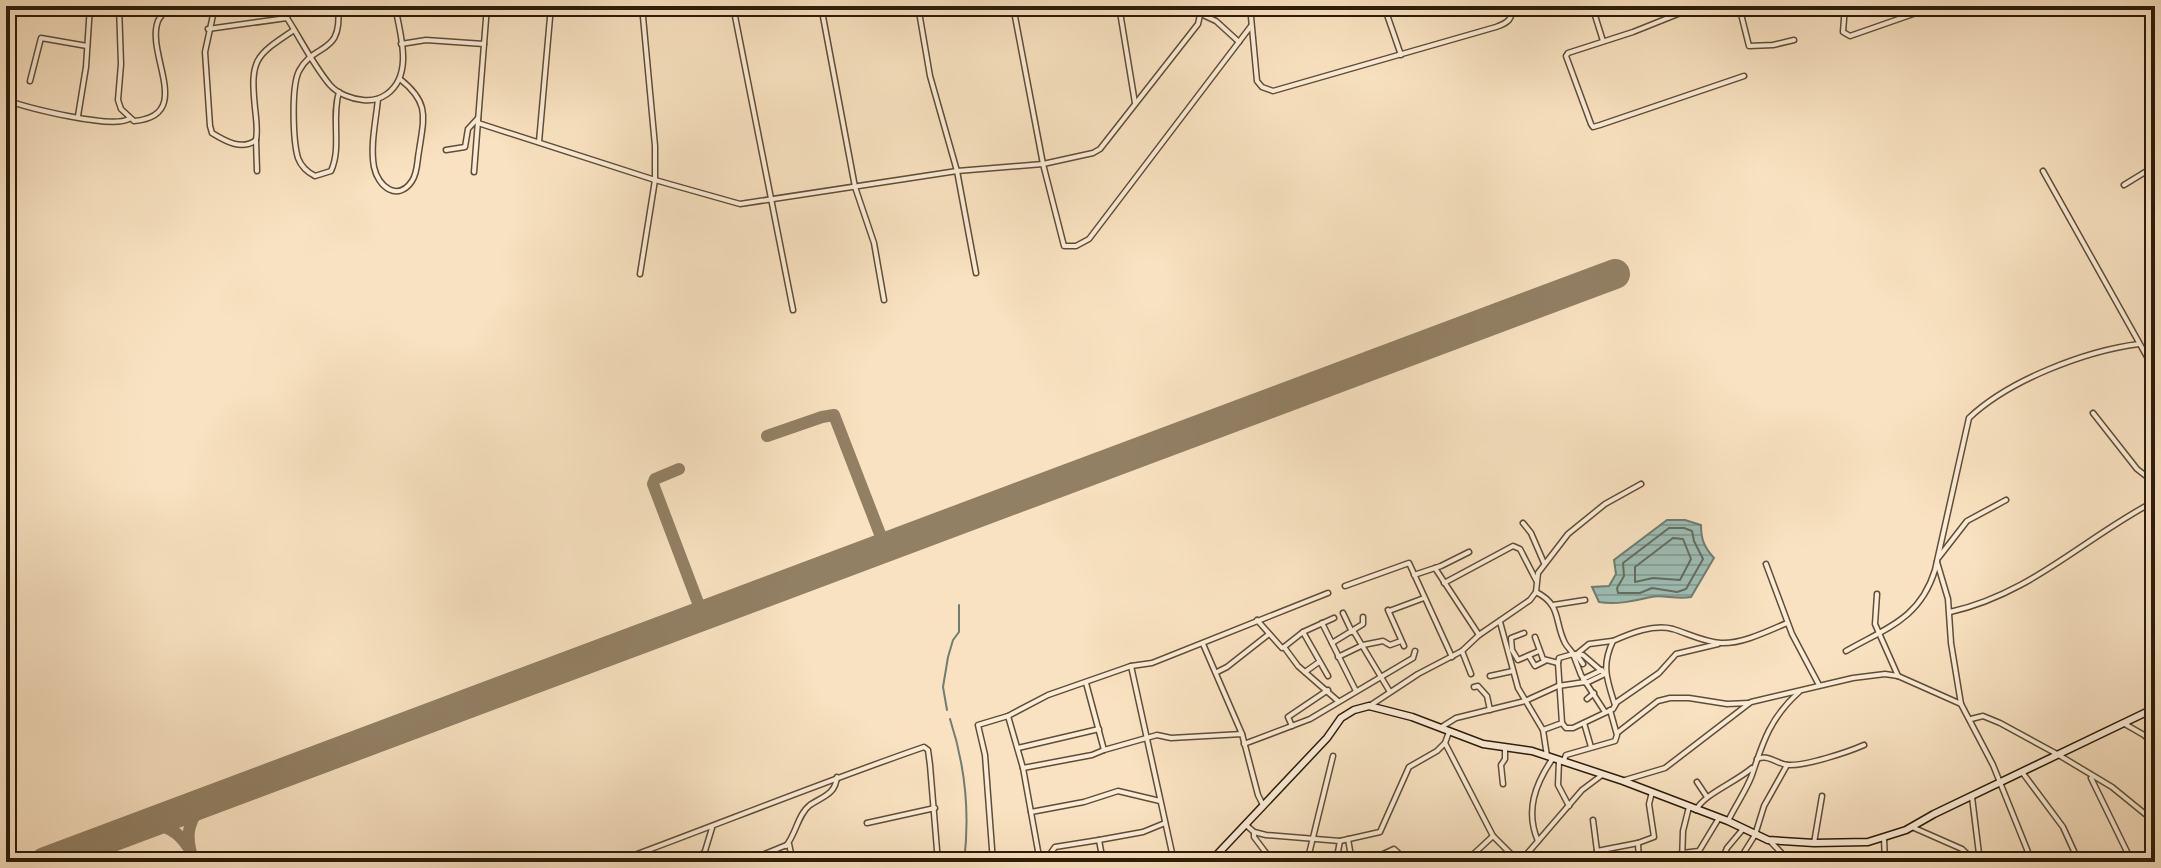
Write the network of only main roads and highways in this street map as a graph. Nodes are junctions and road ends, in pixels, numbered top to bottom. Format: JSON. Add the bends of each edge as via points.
{"nodes":[{"id":1,"x":2155,"y":708,"type":"edge"},
{"id":2,"x":1210,"y":862,"type":"edge"}],
"edges":[{"from":1,"to":2,"type":"main road","via":[[1912,827],[1884,838],[1814,843],[1768,840],[1623,781],[1556,759],[1483,744],[1369,706],[1341,718]]}]}
